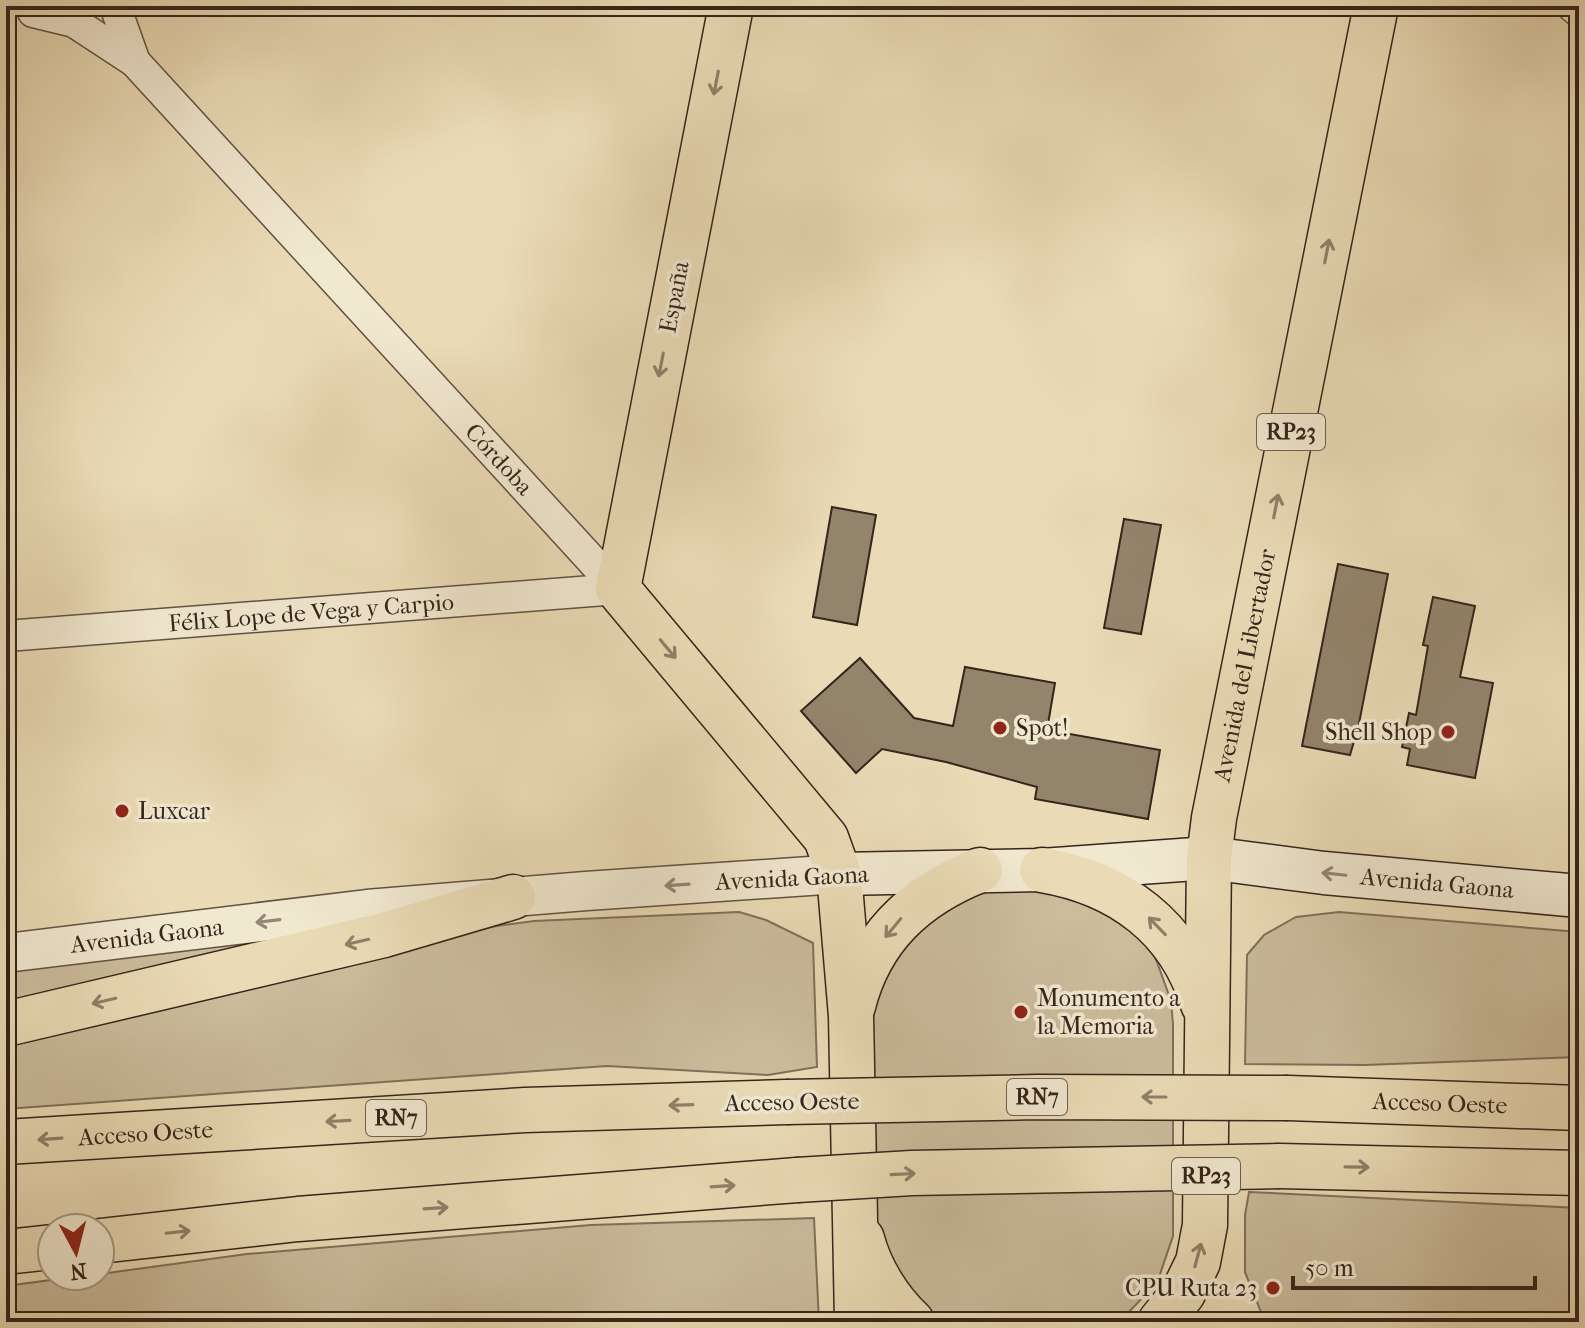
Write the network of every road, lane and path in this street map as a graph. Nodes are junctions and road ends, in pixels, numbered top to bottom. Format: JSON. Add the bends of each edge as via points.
{"nodes":[{"id":1,"x":115,"y":6,"type":"edge"},
{"id":2,"x":731,"y":6,"type":"edge"},
{"id":3,"x":1376,"y":6,"type":"edge"},
{"id":4,"x":1572,"y":6,"type":"edge"},
{"id":5,"x":31,"y":9,"type":"edge"},
{"id":6,"x":1579,"y":12,"type":"edge"},
{"id":7,"x":135,"y":62,"type":"junction"},
{"id":8,"x":618,"y":589,"type":"junction"},
{"id":9,"x":6,"y":636,"type":"edge"},
{"id":10,"x":1209,"y":858,"type":"junction"},
{"id":11,"x":980,"y":870,"type":"junction"},
{"id":12,"x":1042,"y":870,"type":"junction"},
{"id":13,"x":839,"y":874,"type":"junction"},
{"id":14,"x":1579,"y":896,"type":"edge"},
{"id":15,"x":513,"y":897,"type":"junction"},
{"id":16,"x":6,"y":953,"type":"edge"},
{"id":17,"x":851,"y":1016,"type":"junction"},
{"id":18,"x":1207,"y":1018,"type":"junction"},
{"id":19,"x":6,"y":1024,"type":"edge"},
{"id":20,"x":1579,"y":1108,"type":"edge"},
{"id":21,"x":6,"y":1142,"type":"edge"},
{"id":22,"x":1579,"y":1173,"type":"edge"},
{"id":23,"x":856,"y":1217,"type":"junction"},
{"id":24,"x":116,"y":1239,"type":"edge"},
{"id":25,"x":36,"y":1249,"type":"edge"},
{"id":26,"x":6,"y":1252,"type":"edge"},
{"id":27,"x":857,"y":1322,"type":"edge"},
{"id":28,"x":912,"y":1322,"type":"edge"},
{"id":29,"x":1160,"y":1322,"type":"edge"}],
"edges":[{"from":1,"to":7,"type":"street","name":"Córdoba"},
{"from":2,"to":8,"type":"main road","name":"España","one_way":true},
{"from":10,"to":3,"type":"main road","name":"Avenida del Libertador","number":"RP23","one_way":true},
{"from":4,"to":6,"type":"street"},
{"from":5,"to":7,"type":"street","name":"Córdoba","via":[[74,22]]},
{"from":7,"to":8,"type":"street","name":"Córdoba"},
{"from":8,"to":9,"type":"street","name":"Félix Lope de Vega y Carpio"},
{"from":8,"to":13,"type":"main road","name":"Córdoba","one_way":true,"via":[[826,838]]},
{"from":10,"to":12,"type":"main road","name":"Avenida Gaona"},
{"from":14,"to":10,"type":"main road","name":"Avenida Gaona","one_way":true},
{"from":10,"to":18,"type":"main road","name":"Avenida del Libertador","number":"RP23"},
{"from":11,"to":12,"type":"main road","name":"Avenida Gaona"},
{"from":11,"to":13,"type":"main road","name":"Avenida Gaona"},
{"from":11,"to":17,"type":"main road","one_way":true,"via":[[934,892],[895,925],[866,967]]},
{"from":18,"to":12,"type":"main road","one_way":true,"via":[[1189,969],[1158,926],[1093,882]]},
{"from":13,"to":15,"type":"street","name":"Avenida Gaona","one_way":true},
{"from":13,"to":17,"type":"main road"},
{"from":15,"to":16,"type":"street","name":"Avenida Gaona","one_way":true,"via":[[367,909]]},
{"from":15,"to":19,"type":"main road","one_way":true,"via":[[384,935]]},
{"from":17,"to":23,"type":"main road"},
{"from":29,"to":18,"type":"main road","name":"Avenida del Libertador","number":"RP23","one_way":true,"via":[[1198,1262],[1205,1225]]},
{"from":20,"to":21,"type":"main road","name":"Acceso Oeste","number":"RN7","one_way":true,"bridge":true,"via":[[1288,1098],[787,1102],[525,1110]]},
{"from":24,"to":22,"type":"main road","one_way":true,"bridge":true,"via":[[298,1219],[912,1173],[1279,1166]]},
{"from":23,"to":27,"type":"main road"},
{"from":23,"to":28,"type":"main road","via":[[881,1283]]},
{"from":25,"to":26,"type":"main road"}]}
